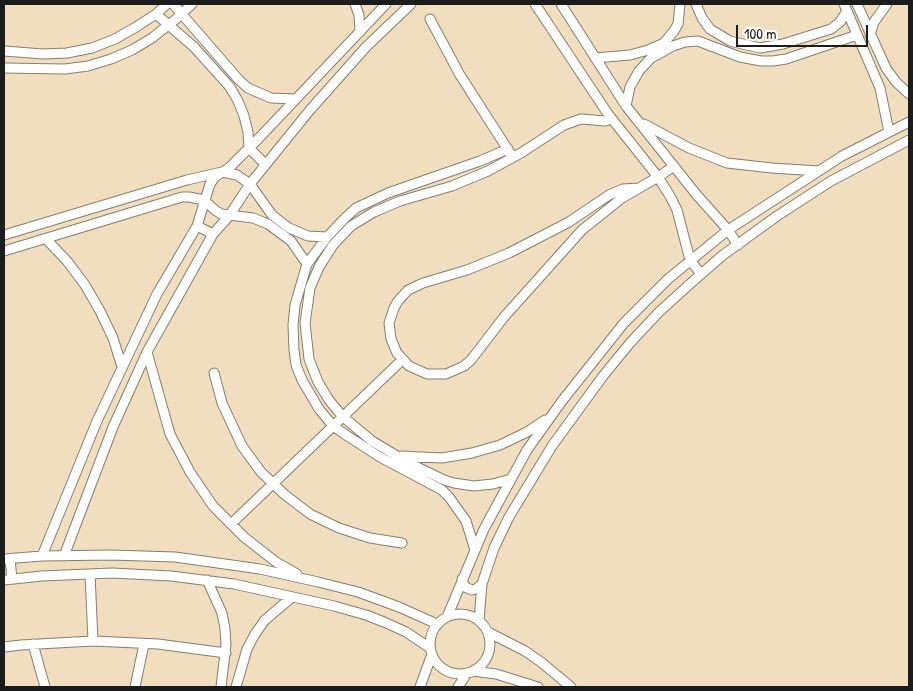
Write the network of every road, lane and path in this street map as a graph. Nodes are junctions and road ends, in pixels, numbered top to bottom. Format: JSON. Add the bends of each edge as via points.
{"nodes":[{"id":1,"x":166,"y":4,"type":"edge"},
{"id":2,"x":173,"y":4,"type":"edge"},
{"id":3,"x":192,"y":4,"type":"edge"},
{"id":4,"x":355,"y":4,"type":"edge"},
{"id":5,"x":386,"y":4,"type":"edge"},
{"id":6,"x":411,"y":4,"type":"edge"},
{"id":7,"x":534,"y":4,"type":"edge"},
{"id":8,"x":561,"y":4,"type":"edge"},
{"id":9,"x":680,"y":4,"type":"edge"},
{"id":10,"x":696,"y":4,"type":"edge"},
{"id":11,"x":856,"y":4,"type":"edge"},
{"id":12,"x":887,"y":4,"type":"edge"},
{"id":13,"x":845,"y":8,"type":"edge"},
{"id":14,"x":156,"y":14,"type":"junction"},
{"id":15,"x":182,"y":14,"type":"junction"},
{"id":16,"x":430,"y":19,"type":"dead end"},
{"id":17,"x":169,"y":24,"type":"junction"},
{"id":18,"x":710,"y":29,"type":"junction"},
{"id":19,"x":360,"y":32,"type":"junction"},
{"id":20,"x":857,"y":35,"type":"junction"},
{"id":21,"x":870,"y":35,"type":"junction"},
{"id":22,"x":698,"y":41,"type":"junction"},
{"id":23,"x":4,"y":51,"type":"edge"},
{"id":24,"x":595,"y":58,"type":"junction"},
{"id":25,"x":4,"y":68,"type":"edge"},
{"id":26,"x":909,"y":94,"type":"edge"},
{"id":27,"x":296,"y":99,"type":"junction"},
{"id":28,"x":626,"y":106,"type":"junction"},
{"id":29,"x":612,"y":119,"type":"junction"},
{"id":30,"x":639,"y":122,"type":"junction"},
{"id":31,"x":909,"y":122,"type":"edge"},
{"id":32,"x":889,"y":132,"type":"junction"},
{"id":33,"x":909,"y":140,"type":"edge"},
{"id":34,"x":249,"y":148,"type":"junction"},
{"id":35,"x":508,"y":149,"type":"junction"},
{"id":36,"x":513,"y":157,"type":"junction"},
{"id":37,"x":266,"y":164,"type":"junction"},
{"id":38,"x":674,"y":166,"type":"junction"},
{"id":39,"x":819,"y":170,"type":"junction"},
{"id":40,"x":222,"y":172,"type":"junction"},
{"id":41,"x":658,"y":177,"type":"junction"},
{"id":42,"x":250,"y":184,"type":"junction"},
{"id":43,"x":639,"y":188,"type":"junction"},
{"id":44,"x":204,"y":200,"type":"junction"},
{"id":45,"x":229,"y":216,"type":"junction"},
{"id":46,"x":196,"y":226,"type":"junction"},
{"id":47,"x":728,"y":230,"type":"junction"},
{"id":48,"x":213,"y":234,"type":"junction"},
{"id":49,"x":4,"y":235,"type":"edge"},
{"id":50,"x":327,"y":237,"type":"junction"},
{"id":51,"x":46,"y":239,"type":"junction"},
{"id":52,"x":738,"y":245,"type":"junction"},
{"id":53,"x":4,"y":251,"type":"edge"},
{"id":54,"x":690,"y":260,"type":"junction"},
{"id":55,"x":307,"y":264,"type":"junction"},
{"id":56,"x":700,"y":274,"type":"junction"},
{"id":57,"x":147,"y":352,"type":"junction"},
{"id":58,"x":402,"y":360,"type":"junction"},
{"id":59,"x":122,"y":367,"type":"junction"},
{"id":60,"x":214,"y":373,"type":"dead end"},
{"id":61,"x":551,"y":415,"type":"junction"},
{"id":62,"x":342,"y":416,"type":"junction"},
{"id":63,"x":333,"y":426,"type":"junction"},
{"id":64,"x":398,"y":456,"type":"junction"},
{"id":65,"x":511,"y":479,"type":"junction"},
{"id":66,"x":272,"y":483,"type":"junction"},
{"id":67,"x":231,"y":524,"type":"junction"},
{"id":68,"x":402,"y":543,"type":"dead end"},
{"id":69,"x":475,"y":550,"type":"junction"},
{"id":70,"x":42,"y":556,"type":"junction"},
{"id":71,"x":64,"y":556,"type":"junction"},
{"id":72,"x":7,"y":559,"type":"edge"},
{"id":73,"x":90,"y":574,"type":"junction"},
{"id":74,"x":8,"y":579,"type":"edge"},
{"id":75,"x":306,"y":579,"type":"junction"},
{"id":76,"x":462,"y":579,"type":"junction"},
{"id":77,"x":207,"y":580,"type":"junction"},
{"id":78,"x":482,"y":584,"type":"junction"},
{"id":79,"x":292,"y":597,"type":"junction"},
{"id":80,"x":447,"y":617,"type":"junction"},
{"id":81,"x":479,"y":620,"type":"junction"},
{"id":82,"x":437,"y":624,"type":"junction"},
{"id":83,"x":488,"y":632,"type":"junction"},
{"id":84,"x":92,"y":641,"type":"junction"},
{"id":85,"x":33,"y":644,"type":"junction"},
{"id":86,"x":144,"y":644,"type":"junction"},
{"id":87,"x":4,"y":647,"type":"edge"},
{"id":88,"x":431,"y":651,"type":"junction"},
{"id":89,"x":226,"y":653,"type":"junction"},
{"id":90,"x":470,"y":672,"type":"junction"},
{"id":91,"x":45,"y":687,"type":"edge"},
{"id":92,"x":136,"y":687,"type":"edge"},
{"id":93,"x":220,"y":687,"type":"edge"},
{"id":94,"x":236,"y":687,"type":"edge"},
{"id":95,"x":420,"y":687,"type":"edge"},
{"id":96,"x":458,"y":687,"type":"edge"},
{"id":97,"x":538,"y":687,"type":"edge"},
{"id":98,"x":571,"y":687,"type":"edge"}],
"edges":[{"from":1,"to":14,"type":"street"},
{"from":2,"to":15,"type":"street"},
{"from":3,"to":15,"type":"street"},
{"from":4,"to":19,"type":"street"},
{"from":5,"to":19,"type":"street"},
{"from":6,"to":37,"type":"street","via":[[366,47]]},
{"from":7,"to":29,"type":"street"},
{"from":8,"to":24,"type":"street"},
{"from":9,"to":24,"type":"street","via":[[678,24],[664,42],[630,55]]},
{"from":10,"to":18,"type":"street"},
{"from":11,"to":21,"type":"street"},
{"from":12,"to":21,"type":"street","via":[[874,22]]},
{"from":13,"to":18,"type":"street","via":[[840,22],[831,29],[760,48],[730,41]]},
{"from":13,"to":20,"type":"street"},
{"from":14,"to":17,"type":"street"},
{"from":14,"to":23,"type":"street","via":[[115,39],[92,48],[43,54]]},
{"from":15,"to":17,"type":"street"},
{"from":15,"to":27,"type":"street","via":[[248,88],[271,98]]},
{"from":16,"to":35,"type":"street","via":[[460,75]]},
{"from":17,"to":25,"type":"street","via":[[132,50],[88,66]]},
{"from":17,"to":34,"type":"street","via":[[230,87],[244,116]]},
{"from":18,"to":22,"type":"street"},
{"from":19,"to":27,"type":"street"},
{"from":20,"to":22,"type":"street","via":[[773,61],[740,57]]},
{"from":20,"to":32,"type":"street","via":[[880,88]]},
{"from":21,"to":26,"type":"street","via":[[886,68]]},
{"from":22,"to":28,"type":"street","via":[[673,46],[651,58],[630,88]]},
{"from":24,"to":28,"type":"street"},
{"from":27,"to":34,"type":"street"},
{"from":28,"to":30,"type":"street"},
{"from":29,"to":36,"type":"street","via":[[581,119],[564,125]]},
{"from":29,"to":41,"type":"street"},
{"from":30,"to":38,"type":"street"},
{"from":30,"to":39,"type":"street","via":[[727,163]]},
{"from":31,"to":32,"type":"street"},
{"from":32,"to":39,"type":"street"},
{"from":33,"to":52,"type":"street","via":[[831,181]]},
{"from":34,"to":37,"type":"street"},
{"from":34,"to":40,"type":"street"},
{"from":35,"to":36,"type":"street"},
{"from":35,"to":50,"type":"street","via":[[371,200],[356,208]]},
{"from":36,"to":62,"type":"street","via":[[470,179],[400,201],[362,218],[325,256],[307,300],[305,335],[309,359],[318,382]]},
{"from":37,"to":42,"type":"street"},
{"from":38,"to":41,"type":"street"},
{"from":38,"to":47,"type":"street"},
{"from":39,"to":47,"type":"street"},
{"from":40,"to":42,"type":"street"},
{"from":40,"to":44,"type":"street","via":[[210,184]]},
{"from":40,"to":49,"type":"street"},
{"from":41,"to":43,"type":"street"},
{"from":41,"to":54,"type":"street","via":[[677,210]]},
{"from":42,"to":45,"type":"street"},
{"from":42,"to":50,"type":"street","via":[[282,225],[301,234]]},
{"from":43,"to":58,"type":"street","via":[[607,209],[570,242],[464,366],[446,374],[427,374]]},
{"from":43,"to":58,"type":"street","via":[[623,189],[609,195],[563,225],[509,253],[408,290],[391,315],[389,331]]},
{"from":44,"to":45,"type":"street"},
{"from":44,"to":46,"type":"street"},
{"from":44,"to":51,"type":"street","via":[[182,197]]},
{"from":45,"to":48,"type":"street"},
{"from":45,"to":55,"type":"street","via":[[253,218],[276,229],[290,241]]},
{"from":46,"to":48,"type":"street"},
{"from":46,"to":59,"type":"street","via":[[157,294]]},
{"from":47,"to":52,"type":"street"},
{"from":47,"to":54,"type":"street"},
{"from":48,"to":57,"type":"street"},
{"from":50,"to":55,"type":"street"},
{"from":51,"to":53,"type":"street"},
{"from":51,"to":59,"type":"street","via":[[89,291],[113,338]]},
{"from":52,"to":56,"type":"street"},
{"from":54,"to":56,"type":"street"},
{"from":54,"to":61,"type":"street","via":[[624,323]]},
{"from":55,"to":63,"type":"street","via":[[295,306],[293,339],[296,365],[312,398]]},
{"from":56,"to":78,"type":"street","via":[[630,343],[552,446],[502,530]]},
{"from":57,"to":67,"type":"street","via":[[170,434],[213,506]]},
{"from":57,"to":71,"type":"street","via":[[113,427]]},
{"from":58,"to":62,"type":"street"},
{"from":59,"to":70,"type":"street"},
{"from":60,"to":66,"type":"street","via":[[234,432]]},
{"from":61,"to":64,"type":"street","via":[[527,432],[486,450],[442,458]]},
{"from":61,"to":65,"type":"street"},
{"from":62,"to":63,"type":"street"},
{"from":62,"to":64,"type":"street","via":[[356,430]]},
{"from":63,"to":66,"type":"street"},
{"from":63,"to":69,"type":"street","via":[[380,457],[442,490],[466,521]]},
{"from":64,"to":65,"type":"street","via":[[454,483],[484,486]]},
{"from":65,"to":69,"type":"street"},
{"from":66,"to":67,"type":"street"},
{"from":66,"to":68,"type":"street","via":[[303,509],[332,525],[370,538]]},
{"from":67,"to":75,"type":"street","via":[[276,562]]},
{"from":69,"to":76,"type":"street"},
{"from":70,"to":71,"type":"street"},
{"from":70,"to":72,"type":"street"},
{"from":71,"to":75,"type":"street","via":[[175,557]]},
{"from":72,"to":74,"type":"street"},
{"from":73,"to":74,"type":"street"},
{"from":73,"to":77,"type":"street"},
{"from":73,"to":84,"type":"street"},
{"from":75,"to":82,"type":"street","via":[[358,592]]},
{"from":76,"to":78,"type":"street","via":[[465,587],[472,590]]},
{"from":76,"to":80,"type":"street"},
{"from":77,"to":79,"type":"street"},
{"from":77,"to":89,"type":"street","via":[[222,613]]},
{"from":78,"to":81,"type":"street"},
{"from":79,"to":88,"type":"street","via":[[384,622],[406,632]]},
{"from":79,"to":94,"type":"street","via":[[265,620],[255,634]]},
{"from":80,"to":81,"type":"street","via":[[463,614]]},
{"from":80,"to":82,"type":"street"},
{"from":81,"to":83,"type":"street"},
{"from":82,"to":88,"type":"street","via":[[431,635]]},
{"from":83,"to":90,"type":"street","via":[[488,654],[483,664]]},
{"from":83,"to":98,"type":"street","via":[[525,651]]},
{"from":84,"to":85,"type":"street"},
{"from":84,"to":86,"type":"street"},
{"from":85,"to":87,"type":"street"},
{"from":85,"to":91,"type":"street"},
{"from":86,"to":89,"type":"street"},
{"from":86,"to":92,"type":"street"},
{"from":88,"to":90,"type":"street","via":[[438,665],[449,672]]},
{"from":88,"to":95,"type":"street"},
{"from":89,"to":93,"type":"street"},
{"from":90,"to":96,"type":"street"},
{"from":90,"to":97,"type":"street","via":[[496,674]]}]}
